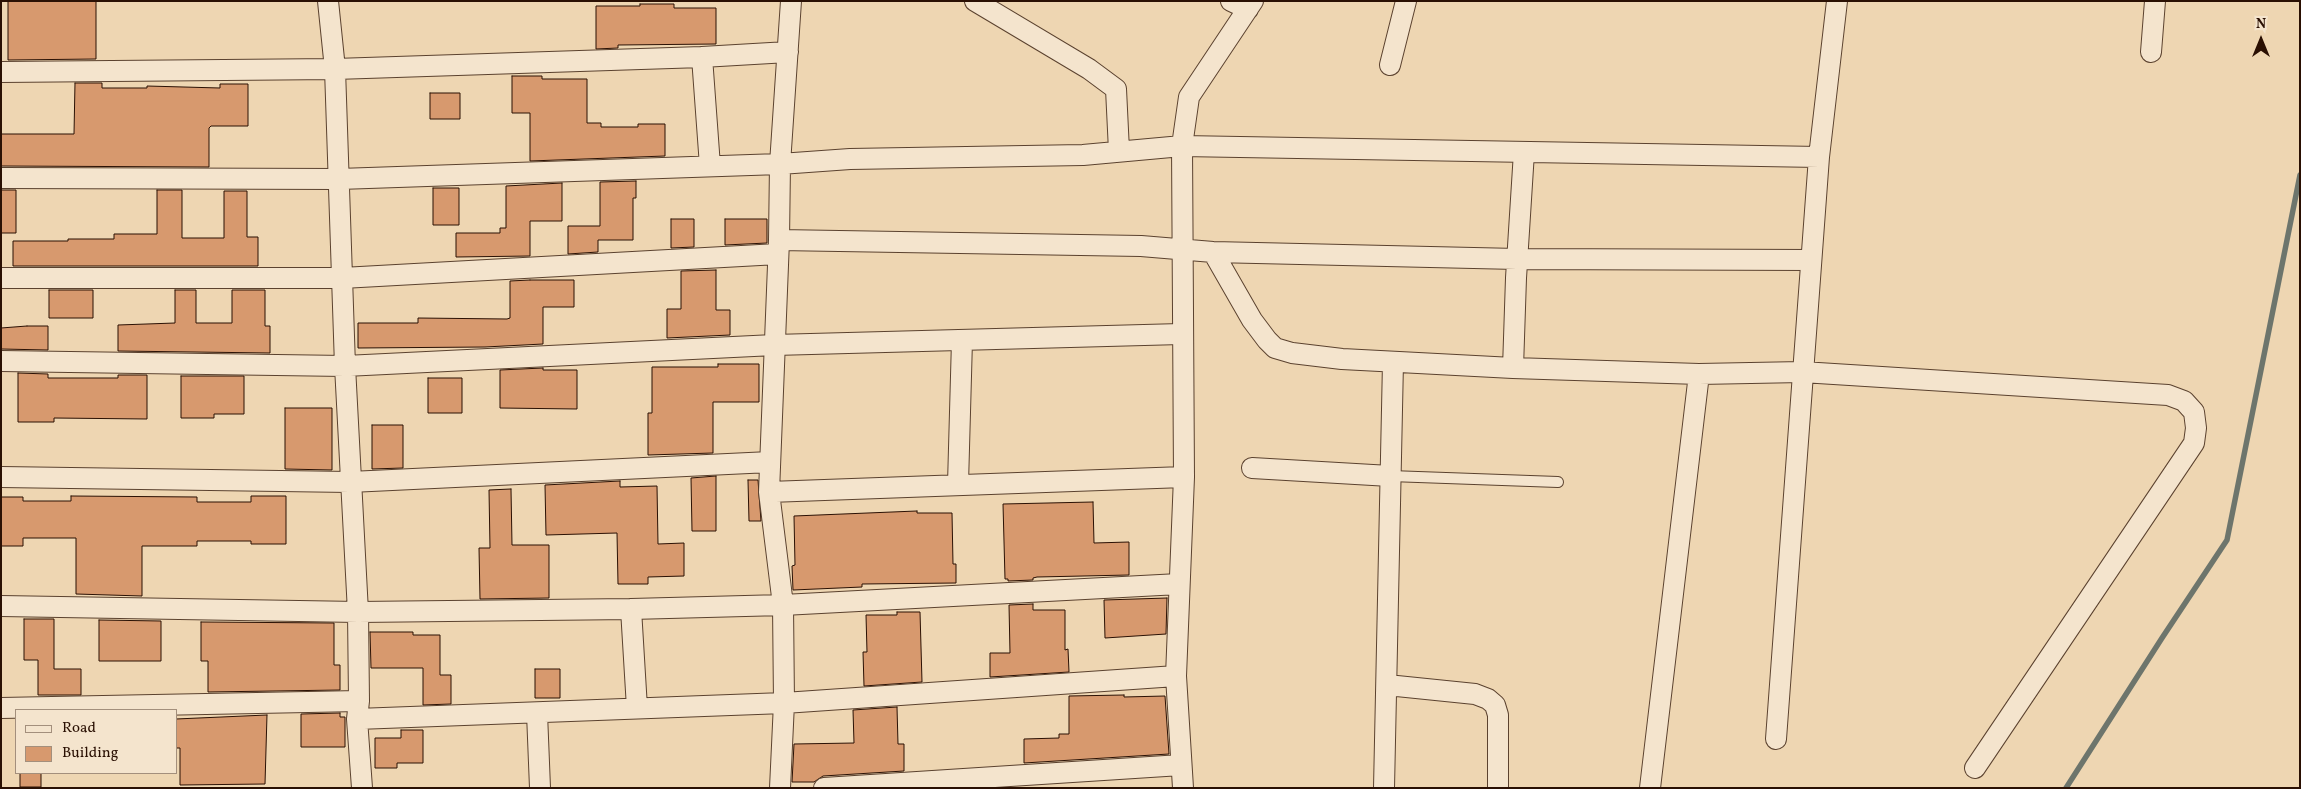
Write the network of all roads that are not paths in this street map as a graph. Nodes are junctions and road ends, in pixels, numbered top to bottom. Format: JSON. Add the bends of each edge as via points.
{"nodes":[{"id":1,"x":328,"y":1,"type":"edge"},
{"id":2,"x":975,"y":1,"type":"edge"},
{"id":3,"x":1406,"y":1,"type":"edge"},
{"id":4,"x":1837,"y":1,"type":"edge"},
{"id":5,"x":2156,"y":1,"type":"edge"},
{"id":6,"x":1244,"y":4,"type":"edge"},
{"id":7,"x":790,"y":27,"type":"edge"},
{"id":8,"x":2151,"y":52,"type":"dead end"},
{"id":9,"x":702,"y":57,"type":"junction"},
{"id":10,"x":1390,"y":65,"type":"dead end"},
{"id":11,"x":335,"y":69,"type":"junction"},
{"id":12,"x":1,"y":72,"type":"edge"},
{"id":13,"x":1182,"y":146,"type":"junction"},
{"id":14,"x":1115,"y":152,"type":"junction"},
{"id":15,"x":1524,"y":152,"type":"junction"},
{"id":16,"x":1819,"y":157,"type":"junction"},
{"id":17,"x":780,"y":164,"type":"junction"},
{"id":18,"x":710,"y":166,"type":"junction"},
{"id":19,"x":1,"y":178,"type":"edge"},
{"id":20,"x":339,"y":179,"type":"junction"},
{"id":21,"x":779,"y":247,"type":"junction"},
{"id":22,"x":1182,"y":250,"type":"junction"},
{"id":23,"x":1213,"y":252,"type":"junction"},
{"id":24,"x":1517,"y":259,"type":"junction"},
{"id":25,"x":1811,"y":260,"type":"junction"},
{"id":26,"x":1,"y":278,"type":"edge"},
{"id":27,"x":342,"y":278,"type":"junction"},
{"id":28,"x":1182,"y":334,"type":"junction"},
{"id":29,"x":962,"y":340,"type":"junction"},
{"id":30,"x":774,"y":345,"type":"junction"},
{"id":31,"x":1,"y":361,"type":"edge"},
{"id":32,"x":1393,"y":362,"type":"junction"},
{"id":33,"x":345,"y":366,"type":"junction"},
{"id":34,"x":1513,"y":368,"type":"junction"},
{"id":35,"x":1802,"y":372,"type":"junction"},
{"id":36,"x":1699,"y":374,"type":"junction"},
{"id":37,"x":770,"y":462,"type":"junction"},
{"id":38,"x":1252,"y":468,"type":"dead end"},
{"id":39,"x":1390,"y":476,"type":"junction"},
{"id":40,"x":1,"y":477,"type":"edge"},
{"id":41,"x":1184,"y":477,"type":"junction"},
{"id":42,"x":350,"y":482,"type":"junction"},
{"id":43,"x":1558,"y":482,"type":"dead end"},
{"id":44,"x":958,"y":484,"type":"junction"},
{"id":45,"x":770,"y":492,"type":"junction"},
{"id":46,"x":1179,"y":584,"type":"junction"},
{"id":47,"x":783,"y":605,"type":"junction"},
{"id":48,"x":1,"y":606,"type":"edge"},
{"id":49,"x":631,"y":609,"type":"junction"},
{"id":50,"x":358,"y":612,"type":"junction"},
{"id":51,"x":1176,"y":676,"type":"junction"},
{"id":52,"x":1387,"y":685,"type":"junction"},
{"id":53,"x":784,"y":703,"type":"junction"},
{"id":54,"x":1,"y":708,"type":"edge"},
{"id":55,"x":637,"y":708,"type":"junction"},
{"id":56,"x":358,"y":710,"type":"junction"},
{"id":57,"x":537,"y":713,"type":"junction"},
{"id":58,"x":1776,"y":739,"type":"dead end"},
{"id":59,"x":1182,"y":765,"type":"junction"},
{"id":60,"x":1975,"y":768,"type":"dead end"},
{"id":61,"x":362,"y":788,"type":"edge"},
{"id":62,"x":540,"y":788,"type":"edge"},
{"id":63,"x":780,"y":788,"type":"edge"},
{"id":64,"x":824,"y":788,"type":"edge"},
{"id":65,"x":1183,"y":788,"type":"edge"},
{"id":66,"x":1384,"y":788,"type":"edge"},
{"id":67,"x":1498,"y":788,"type":"edge"},
{"id":68,"x":1650,"y":788,"type":"edge"}],
"edges":[{"from":1,"to":11,"type":"street"},
{"from":2,"to":14,"type":"street","via":[[1089,69],[1116,90]]},
{"from":3,"to":10,"type":"street"},
{"from":4,"to":16,"type":"street"},
{"from":5,"to":8,"type":"street"},
{"from":6,"to":13,"type":"street","via":[[1189,97]]},
{"from":7,"to":9,"type":"street"},
{"from":7,"to":17,"type":"street"},
{"from":9,"to":11,"type":"street"},
{"from":9,"to":18,"type":"street"},
{"from":11,"to":12,"type":"street"},
{"from":11,"to":20,"type":"street"},
{"from":13,"to":14,"type":"street"},
{"from":13,"to":15,"type":"street"},
{"from":13,"to":22,"type":"street"},
{"from":14,"to":17,"type":"street"},
{"from":15,"to":16,"type":"street"},
{"from":15,"to":24,"type":"street"},
{"from":16,"to":25,"type":"street"},
{"from":17,"to":18,"type":"street"},
{"from":17,"to":21,"type":"street"},
{"from":18,"to":20,"type":"street"},
{"from":19,"to":20,"type":"street"},
{"from":20,"to":27,"type":"street"},
{"from":21,"to":22,"type":"street","via":[[1141,246]]},
{"from":21,"to":27,"type":"street"},
{"from":21,"to":30,"type":"street"},
{"from":22,"to":23,"type":"street"},
{"from":22,"to":28,"type":"street"},
{"from":23,"to":24,"type":"street"},
{"from":23,"to":32,"type":"street","via":[[1252,320],[1275,348],[1342,359]]},
{"from":24,"to":25,"type":"street"},
{"from":24,"to":34,"type":"street"},
{"from":25,"to":35,"type":"street"},
{"from":26,"to":27,"type":"street"},
{"from":27,"to":33,"type":"street"},
{"from":28,"to":29,"type":"street"},
{"from":28,"to":41,"type":"street"},
{"from":29,"to":30,"type":"street"},
{"from":29,"to":44,"type":"street"},
{"from":30,"to":33,"type":"street"},
{"from":30,"to":37,"type":"street"},
{"from":31,"to":33,"type":"street"},
{"from":32,"to":34,"type":"street"},
{"from":32,"to":39,"type":"street"},
{"from":33,"to":42,"type":"street"},
{"from":34,"to":36,"type":"street"},
{"from":35,"to":36,"type":"street"},
{"from":35,"to":58,"type":"street"},
{"from":35,"to":60,"type":"street","via":[[2168,395],[2184,400],[2194,412],[2194,442]]},
{"from":36,"to":68,"type":"street"},
{"from":37,"to":42,"type":"street"},
{"from":37,"to":45,"type":"street"},
{"from":38,"to":39,"type":"street"},
{"from":39,"to":43,"type":"lane"},
{"from":39,"to":52,"type":"street"},
{"from":40,"to":42,"type":"street"},
{"from":41,"to":44,"type":"street"},
{"from":41,"to":46,"type":"street"},
{"from":42,"to":50,"type":"street"},
{"from":44,"to":45,"type":"street"},
{"from":45,"to":47,"type":"street"},
{"from":46,"to":47,"type":"street"},
{"from":46,"to":51,"type":"street"},
{"from":47,"to":49,"type":"street"},
{"from":47,"to":53,"type":"street"},
{"from":48,"to":50,"type":"street"},
{"from":49,"to":50,"type":"street"},
{"from":49,"to":55,"type":"street"},
{"from":50,"to":56,"type":"street"},
{"from":51,"to":53,"type":"street"},
{"from":51,"to":59,"type":"street"},
{"from":52,"to":66,"type":"street"},
{"from":52,"to":67,"type":"street","via":[[1475,694],[1495,705],[1498,715]]},
{"from":53,"to":55,"type":"street"},
{"from":53,"to":63,"type":"street"},
{"from":54,"to":56,"type":"street"},
{"from":55,"to":57,"type":"street"},
{"from":56,"to":57,"type":"street"},
{"from":56,"to":61,"type":"street"},
{"from":57,"to":62,"type":"street"},
{"from":59,"to":64,"type":"street"},
{"from":59,"to":65,"type":"street"}]}
